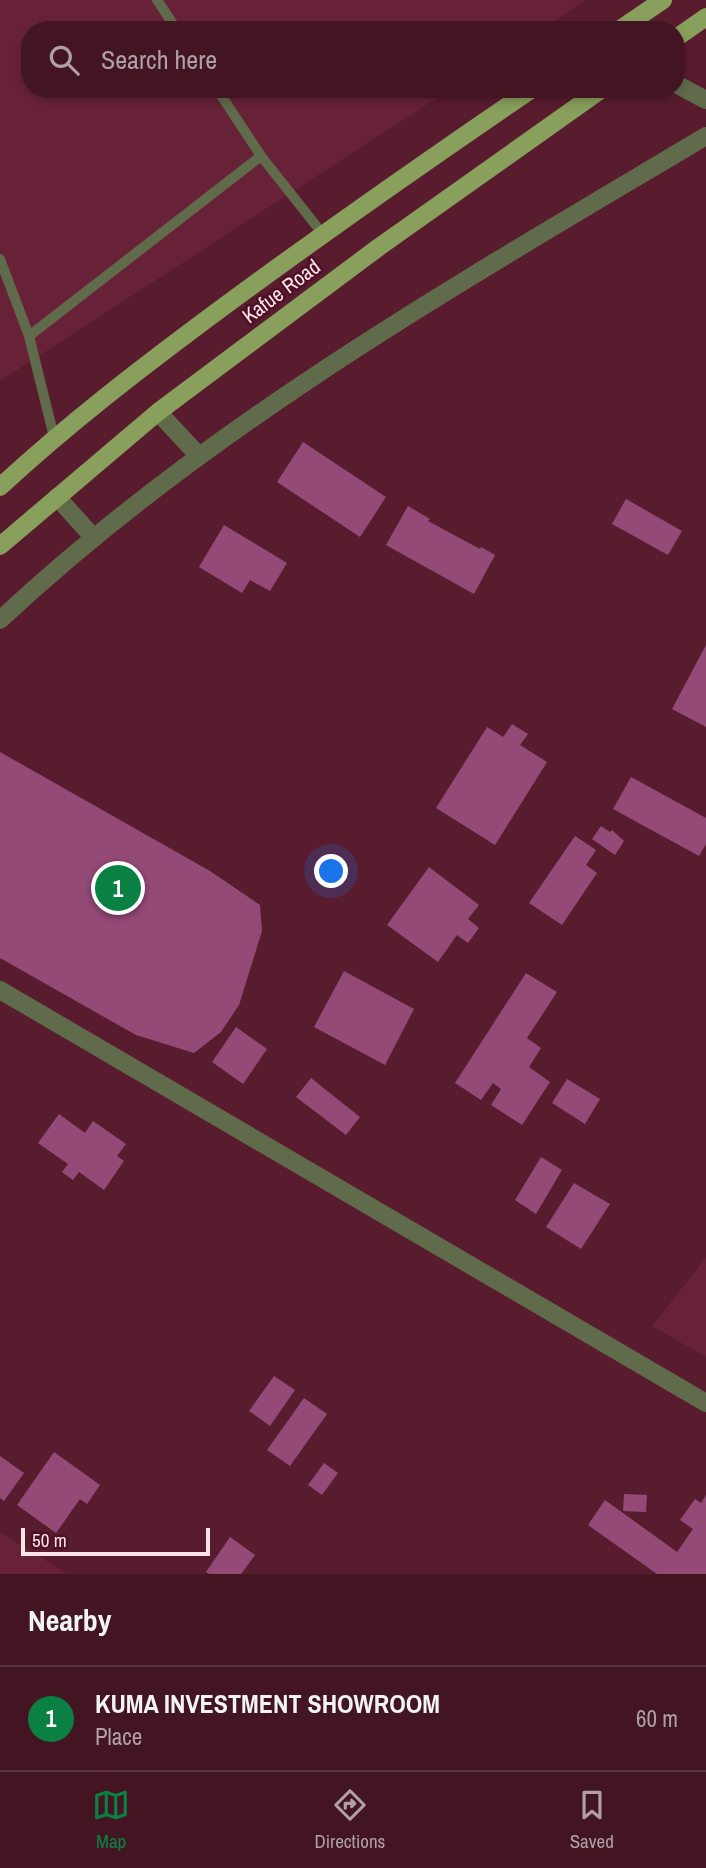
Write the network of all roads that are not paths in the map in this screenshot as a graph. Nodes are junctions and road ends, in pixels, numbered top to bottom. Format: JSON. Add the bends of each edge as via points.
{"nodes":[{"id":1,"x":157,"y":0,"type":"edge"},
{"id":2,"x":663,"y":0,"type":"edge"},
{"id":3,"x":706,"y":17,"type":"edge"},
{"id":4,"x":171,"y":21,"type":"edge"},
{"id":5,"x":632,"y":21,"type":"edge"},
{"id":6,"x":685,"y":32,"type":"edge"},
{"id":7,"x":685,"y":90,"type":"edge"},
{"id":8,"x":223,"y":98,"type":"edge"},
{"id":9,"x":519,"y":98,"type":"edge"},
{"id":10,"x":589,"y":98,"type":"edge"},
{"id":11,"x":706,"y":100,"type":"edge"},
{"id":12,"x":706,"y":136,"type":"edge"},
{"id":13,"x":261,"y":156,"type":"junction"},
{"id":14,"x":322,"y":233,"type":"junction"},
{"id":15,"x":0,"y":259,"type":"edge"},
{"id":16,"x":29,"y":335,"type":"junction"},
{"id":17,"x":158,"y":412,"type":"junction"},
{"id":18,"x":54,"y":437,"type":"junction"},
{"id":19,"x":199,"y":456,"type":"junction"},
{"id":20,"x":0,"y":487,"type":"edge"},
{"id":21,"x":57,"y":498,"type":"junction"},
{"id":22,"x":94,"y":538,"type":"junction"},
{"id":23,"x":0,"y":546,"type":"edge"},
{"id":24,"x":1,"y":617,"type":"edge"},
{"id":25,"x":0,"y":990,"type":"edge"},
{"id":26,"x":706,"y":1402,"type":"edge"}],
"edges":[{"from":1,"to":4,"type":"lane"},
{"from":2,"to":5,"type":"main road"},
{"from":3,"to":6,"type":"main road"},
{"from":7,"to":11,"type":"street"},
{"from":8,"to":13,"type":"lane"},
{"from":9,"to":14,"type":"main road","name":"Kafue Road"},
{"from":10,"to":17,"type":"main road","name":"Kafue Road"},
{"from":12,"to":19,"type":"street","via":[[343,357]]},
{"from":13,"to":14,"type":"lane"},
{"from":13,"to":16,"type":"lane"},
{"from":14,"to":18,"type":"main road","name":"Kafue Road"},
{"from":15,"to":16,"type":"lane"},
{"from":16,"to":18,"type":"lane"},
{"from":17,"to":19,"type":"street"},
{"from":17,"to":21,"type":"main road","name":"Kafue Road"},
{"from":18,"to":20,"type":"main road","name":"Kafue Road"},
{"from":19,"to":22,"type":"street"},
{"from":21,"to":22,"type":"street"},
{"from":21,"to":23,"type":"main road","name":"Kafue Road"},
{"from":22,"to":24,"type":"street"},
{"from":25,"to":26,"type":"street"}]}
